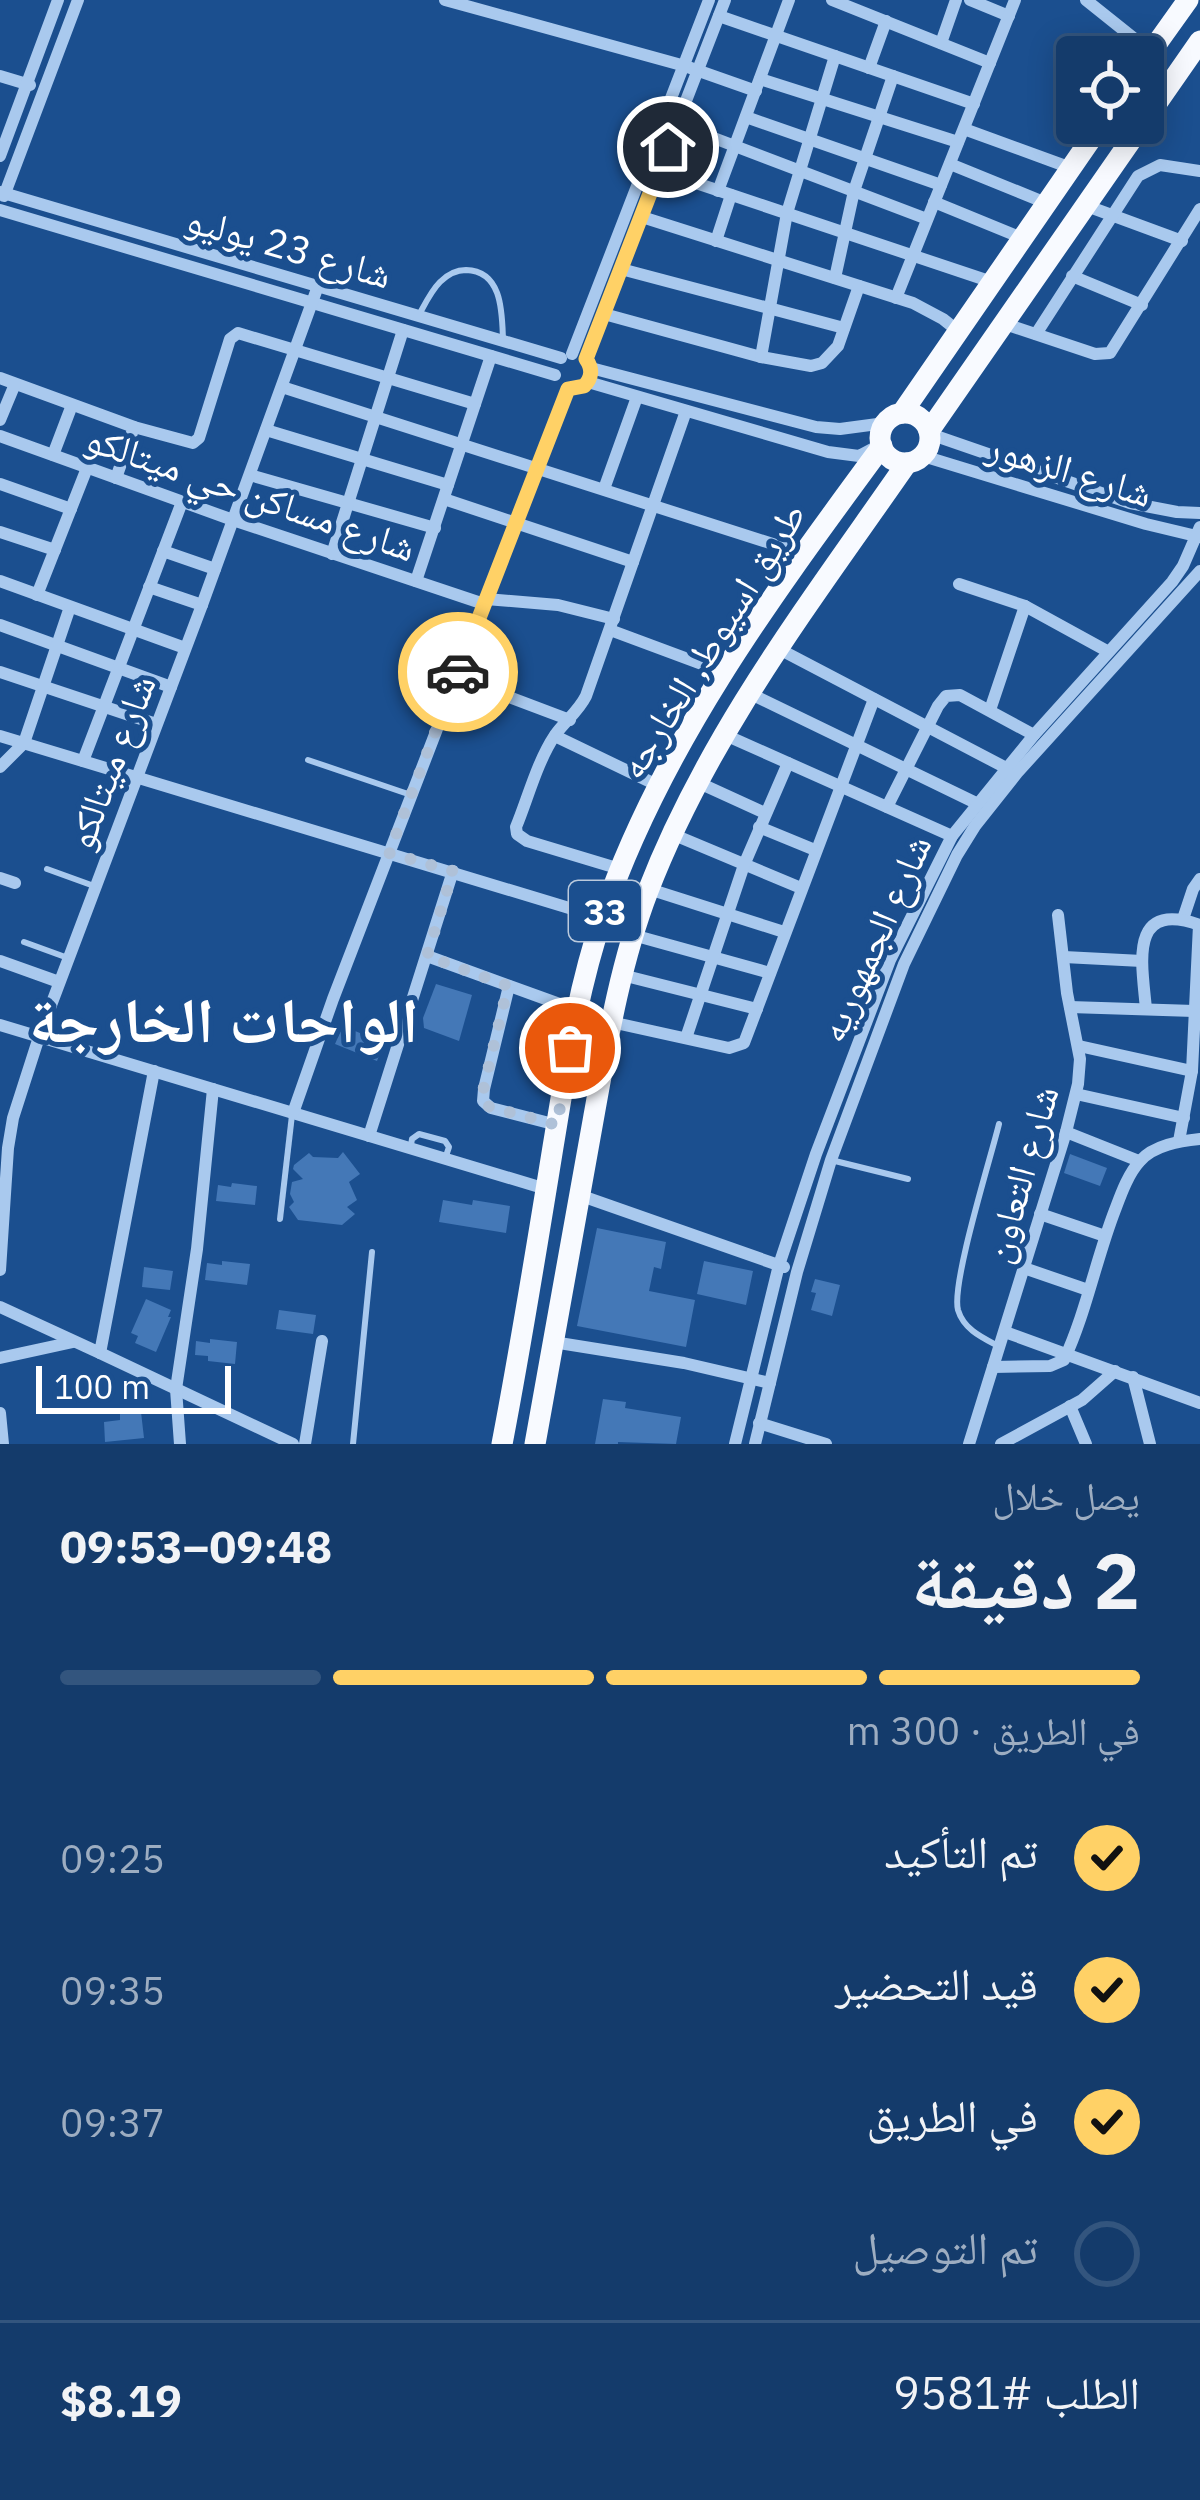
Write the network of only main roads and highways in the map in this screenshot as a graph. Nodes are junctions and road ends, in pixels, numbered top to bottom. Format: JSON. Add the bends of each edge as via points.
{"nodes":[{"id":1,"x":1188,"y":0,"type":"edge"},
{"id":2,"x":1163,"y":36,"type":"edge"},
{"id":3,"x":1200,"y":41,"type":"edge"},
{"id":4,"x":1088,"y":144,"type":"edge"},
{"id":5,"x":887,"y":431,"type":"junction"},
{"id":6,"x":922,"y":446,"type":"junction"},
{"id":7,"x":502,"y":1444,"type":"edge"},
{"id":8,"x":536,"y":1444,"type":"edge"}],
"edges":[{"from":1,"to":2,"type":"highway"},
{"from":3,"to":6,"type":"highway","name":"طريق اسيوط, الخارجه","number":"33"},
{"from":4,"to":5,"type":"highway","name":"طريق اسيوط, الخارجه","number":"33"},
{"from":5,"to":6,"type":"highway","via":[[892,459]]},
{"from":5,"to":6,"type":"highway","via":[[922,419]]},
{"from":5,"to":7,"type":"highway","name":"طريق اسيوط, الخارجه","number":"33","via":[[723,672],[657,785],[620,869],[576,1010]]},
{"from":6,"to":8,"type":"highway","name":"طريق اسيوط, الخارجه","number":"33","via":[[748,693],[649,889],[611,1022]]}]}
